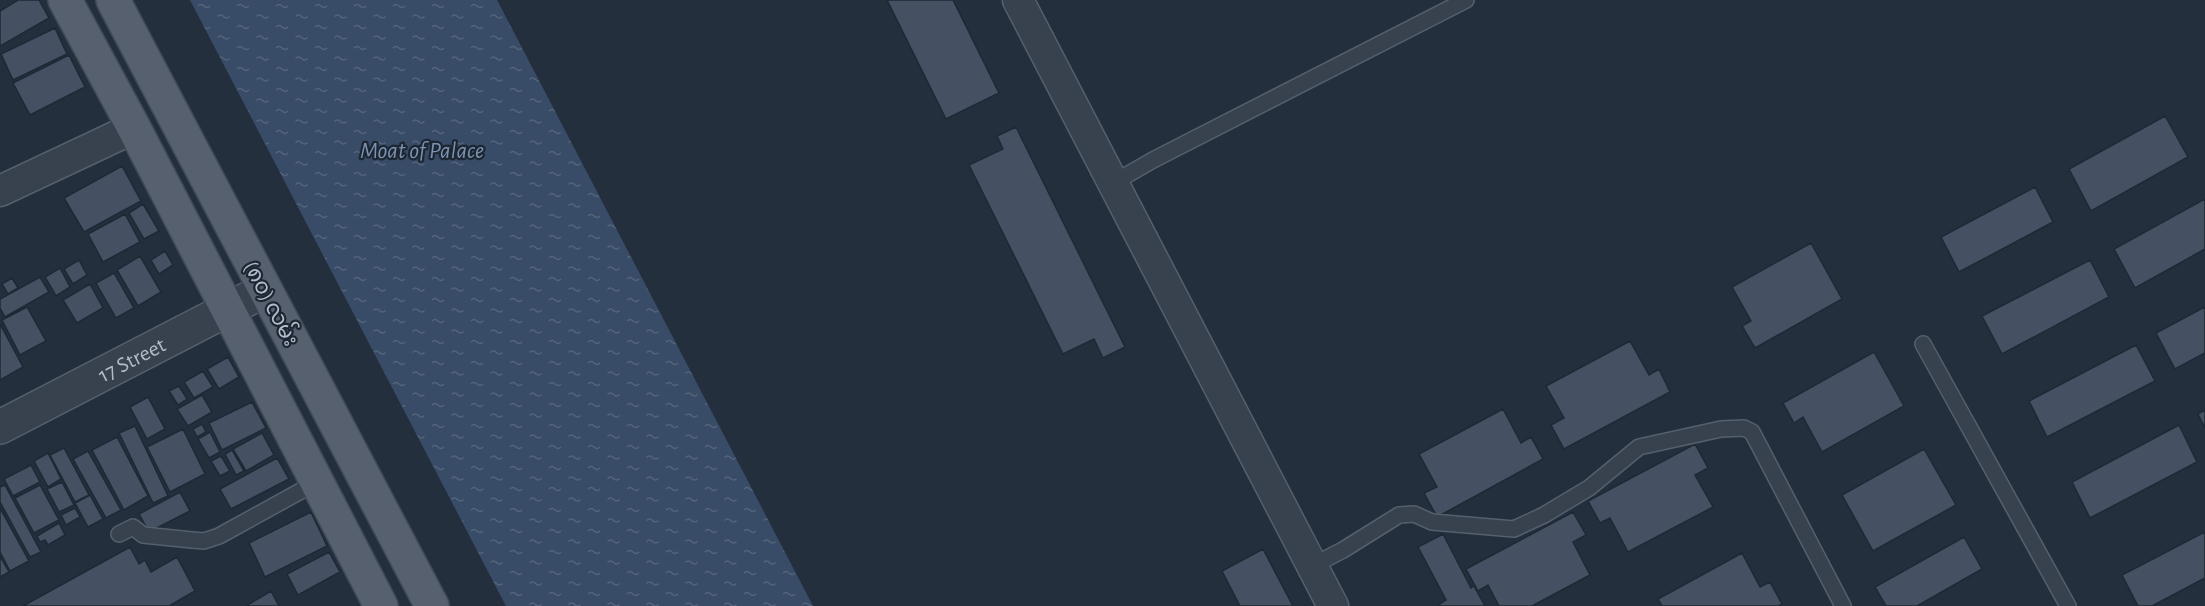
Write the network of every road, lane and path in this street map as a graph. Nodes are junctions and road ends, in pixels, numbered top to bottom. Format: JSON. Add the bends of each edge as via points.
{"nodes":[{"id":1,"x":64,"y":0,"type":"edge"},
{"id":2,"x":113,"y":0,"type":"edge"},
{"id":3,"x":1018,"y":0,"type":"edge"},
{"id":4,"x":1466,"y":0,"type":"edge"},
{"id":5,"x":134,"y":128,"type":"junction"},
{"id":6,"x":1113,"y":183,"type":"junction"},
{"id":7,"x":0,"y":191,"type":"edge"},
{"id":8,"x":265,"y":290,"type":"junction"},
{"id":9,"x":227,"y":311,"type":"junction"},
{"id":10,"x":1923,"y":344,"type":"dead end"},
{"id":11,"x":0,"y":427,"type":"edge"},
{"id":12,"x":317,"y":482,"type":"junction"},
{"id":13,"x":118,"y":534,"type":"dead end"},
{"id":14,"x":1312,"y":566,"type":"junction"},
{"id":15,"x":381,"y":606,"type":"edge"},
{"id":16,"x":432,"y":606,"type":"edge"},
{"id":17,"x":1333,"y":606,"type":"edge"},
{"id":18,"x":1843,"y":606,"type":"edge"},
{"id":19,"x":2068,"y":606,"type":"edge"}],
"edges":[{"from":1,"to":5,"type":"main road","name":"(၈၀) လမ်း"},
{"from":2,"to":8,"type":"main road","name":"(၈၀) လမ်း"},
{"from":3,"to":6,"type":"street"},
{"from":4,"to":6,"type":"lane"},
{"from":5,"to":7,"type":"street"},
{"from":5,"to":9,"type":"main road","name":"(၈၀) လမ်း"},
{"from":6,"to":14,"type":"street"},
{"from":8,"to":9,"type":"street","name":"17 Street"},
{"from":8,"to":16,"type":"main road","name":"(၈၀) လမ်း"},
{"from":9,"to":11,"type":"street","name":"17 Street"},
{"from":9,"to":12,"type":"main road","name":"(၈၀) လမ်း"},
{"from":10,"to":19,"type":"lane"},
{"from":12,"to":13,"type":"lane","via":[[204,541],[143,535],[133,527]]},
{"from":12,"to":15,"type":"main road","name":"(၈၀) လမ်း"},
{"from":14,"to":17,"type":"street"},
{"from":14,"to":18,"type":"lane","via":[[1399,515],[1414,514],[1432,522],[1455,525],[1514,529],[1589,488],[1639,447],[1721,429],[1744,428],[1752,432]]}]}
